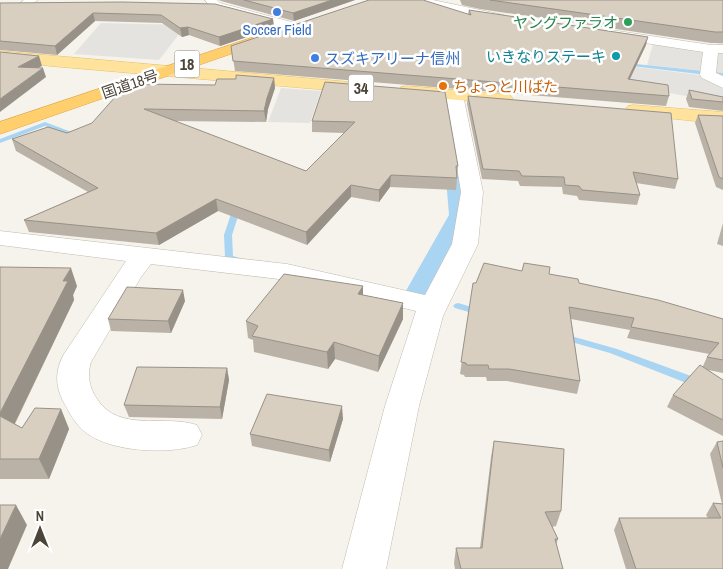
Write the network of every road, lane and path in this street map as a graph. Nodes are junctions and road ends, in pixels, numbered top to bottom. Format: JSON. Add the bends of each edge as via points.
{"nodes":[{"id":1,"x":418,"y":0,"type":"edge"},
{"id":2,"x":33,"y":3,"type":"edge"},
{"id":3,"x":208,"y":4,"type":"edge"},
{"id":4,"x":8,"y":5,"type":"edge"},
{"id":5,"x":515,"y":20,"type":"edge"},
{"id":6,"x":312,"y":21,"type":"edge"},
{"id":7,"x":294,"y":27,"type":"junction"},
{"id":8,"x":593,"y":31,"type":"edge"},
{"id":9,"x":717,"y":49,"type":"edge"},
{"id":10,"x":0,"y":55,"type":"edge"},
{"id":11,"x":165,"y":72,"type":"junction"},
{"id":12,"x":723,"y":83,"type":"edge"},
{"id":13,"x":375,"y":89,"type":"edge"},
{"id":14,"x":394,"y":90,"type":"edge"},
{"id":15,"x":454,"y":95,"type":"junction"},
{"id":16,"x":524,"y":101,"type":"edge"},
{"id":17,"x":614,"y":109,"type":"edge"},
{"id":18,"x":723,"y":118,"type":"edge"},
{"id":19,"x":0,"y":128,"type":"edge"},
{"id":20,"x":0,"y":238,"type":"edge"},
{"id":21,"x":144,"y":256,"type":"junction"},
{"id":22,"x":434,"y":306,"type":"junction"},
{"id":23,"x":184,"y":436,"type":"dead end"},
{"id":24,"x":364,"y":569,"type":"edge"}],
"edges":[{"from":1,"to":5,"type":"street"},
{"from":2,"to":4,"type":"street"},
{"from":3,"to":7,"type":"street"},
{"from":6,"to":7,"type":"highway","name":"国道18号","number":"18"},
{"from":7,"to":11,"type":"highway","name":"国道18号","number":"18"},
{"from":8,"to":9,"type":"street"},
{"from":9,"to":12,"type":"street","via":[[708,73]]},
{"from":10,"to":11,"type":"main road","number":"34"},
{"from":11,"to":13,"type":"main road","number":"34"},
{"from":11,"to":19,"type":"highway","name":"国道18号","number":"18"},
{"from":14,"to":15,"type":"main road","number":"34"},
{"from":15,"to":16,"type":"main road","number":"34"},
{"from":15,"to":22,"type":"street","via":[[472,192],[465,244]]},
{"from":17,"to":18,"type":"main road"},
{"from":20,"to":21,"type":"street"},
{"from":21,"to":22,"type":"street","via":[[287,272]]},
{"from":21,"to":23,"type":"street","via":[[129,274],[75,362],[73,386],[82,406],[105,429],[125,434]]},
{"from":22,"to":24,"type":"street","via":[[428,316],[402,406]]}]}
